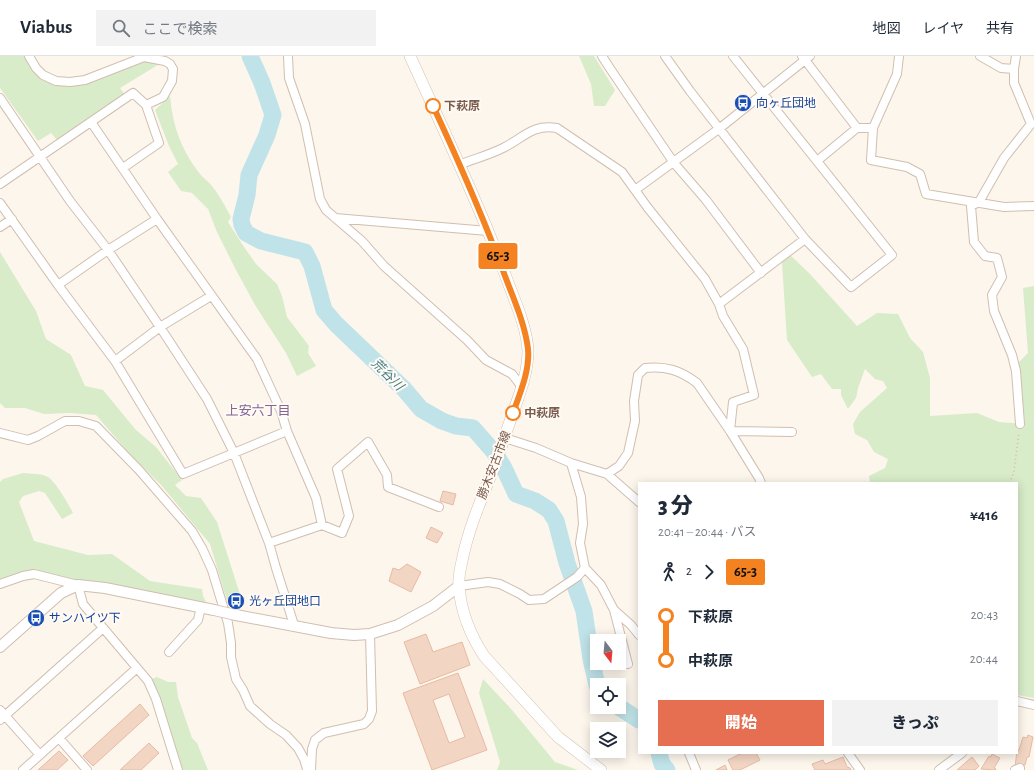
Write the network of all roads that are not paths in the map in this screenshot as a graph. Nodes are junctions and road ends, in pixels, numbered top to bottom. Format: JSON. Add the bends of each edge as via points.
{"nodes":[{"id":1,"x":29,"y":56,"type":"edge"},
{"id":2,"x":288,"y":56,"type":"edge"},
{"id":3,"x":410,"y":56,"type":"edge"},
{"id":4,"x":602,"y":56,"type":"edge"},
{"id":5,"x":665,"y":56,"type":"edge"},
{"id":6,"x":733,"y":56,"type":"edge"},
{"id":7,"x":899,"y":56,"type":"edge"},
{"id":8,"x":980,"y":56,"type":"edge"},
{"id":9,"x":1016,"y":56,"type":"edge"},
{"id":10,"x":806,"y":58,"type":"edge"},
{"id":11,"x":1014,"y":70,"type":"junction"},
{"id":12,"x":763,"y":93,"type":"junction"},
{"id":13,"x":0,"y":98,"type":"edge"},
{"id":14,"x":146,"y":105,"type":"junction"},
{"id":15,"x":91,"y":122,"type":"junction"},
{"id":16,"x":720,"y":128,"type":"junction"},
{"id":17,"x":857,"y":128,"type":"junction"},
{"id":18,"x":873,"y":128,"type":"junction"},
{"id":19,"x":40,"y":156,"type":"junction"},
{"id":20,"x":817,"y":160,"type":"junction"},
{"id":21,"x":674,"y":162,"type":"junction"},
{"id":22,"x":459,"y":165,"type":"junction"},
{"id":23,"x":123,"y":168,"type":"junction"},
{"id":24,"x":0,"y":184,"type":"edge"},
{"id":25,"x":635,"y":190,"type":"junction"},
{"id":26,"x":979,"y":202,"type":"junction"},
{"id":27,"x":0,"y":203,"type":"edge"},
{"id":28,"x":1034,"y":206,"type":"edge"},
{"id":29,"x":335,"y":218,"type":"junction"},
{"id":30,"x":12,"y":219,"type":"junction"},
{"id":31,"x":156,"y":219,"type":"junction"},
{"id":32,"x":0,"y":227,"type":"edge"},
{"id":33,"x":488,"y":231,"type":"junction"},
{"id":34,"x":806,"y":239,"type":"junction"},
{"id":35,"x":108,"y":250,"type":"junction"},
{"id":36,"x":761,"y":273,"type":"junction"},
{"id":37,"x":58,"y":285,"type":"junction"},
{"id":38,"x":211,"y":296,"type":"junction"},
{"id":39,"x":719,"y":304,"type":"junction"},
{"id":40,"x":160,"y":327,"type":"junction"},
{"id":41,"x":116,"y":361,"type":"junction"},
{"id":42,"x":522,"y":387,"type":"junction"},
{"id":43,"x":1020,"y":424,"type":"road end"},
{"id":44,"x":287,"y":431,"type":"junction"},
{"id":45,"x":730,"y":431,"type":"junction"},
{"id":46,"x":792,"y":432,"type":"dead end"},
{"id":47,"x":0,"y":433,"type":"edge"},
{"id":48,"x":503,"y":441,"type":"junction"},
{"id":49,"x":234,"y":453,"type":"junction"},
{"id":50,"x":571,"y":463,"type":"junction"},
{"id":51,"x":607,"y":474,"type":"junction"},
{"id":52,"x":760,"y":482,"type":"edge"},
{"id":53,"x":638,"y":501,"type":"edge"},
{"id":54,"x":439,"y":507,"type":"dead end"},
{"id":55,"x":322,"y":525,"type":"junction"},
{"id":56,"x":269,"y":543,"type":"junction"},
{"id":57,"x":585,"y":568,"type":"junction"},
{"id":58,"x":0,"y":584,"type":"edge"},
{"id":59,"x":78,"y":585,"type":"junction"},
{"id":60,"x":459,"y":586,"type":"junction"},
{"id":61,"x":201,"y":607,"type":"junction"},
{"id":62,"x":614,"y":610,"type":"junction"},
{"id":63,"x":294,"y":625,"type":"junction"},
{"id":64,"x":102,"y":629,"type":"junction"},
{"id":65,"x":370,"y":634,"type":"junction"},
{"id":66,"x":638,"y":634,"type":"edge"},
{"id":67,"x":0,"y":647,"type":"edge"},
{"id":68,"x":169,"y":652,"type":"dead end"},
{"id":69,"x":628,"y":664,"type":"dead end"},
{"id":70,"x":137,"y":668,"type":"junction"},
{"id":71,"x":1018,"y":701,"type":"edge"},
{"id":72,"x":1034,"y":705,"type":"edge"},
{"id":73,"x":2,"y":715,"type":"edge"},
{"id":74,"x":59,"y":738,"type":"junction"},
{"id":75,"x":689,"y":754,"type":"edge"},
{"id":76,"x":849,"y":754,"type":"edge"},
{"id":77,"x":961,"y":754,"type":"edge"},
{"id":78,"x":40,"y":755,"type":"junction"},
{"id":79,"x":23,"y":770,"type":"edge"},
{"id":80,"x":87,"y":770,"type":"edge"},
{"id":81,"x":178,"y":770,"type":"edge"},
{"id":82,"x":310,"y":770,"type":"edge"},
{"id":83,"x":601,"y":770,"type":"edge"},
{"id":84,"x":696,"y":770,"type":"edge"},
{"id":85,"x":860,"y":770,"type":"edge"},
{"id":86,"x":939,"y":770,"type":"edge"}],
"edges":[{"from":1,"to":14,"type":"street","via":[[42,75],[56,81],[70,82],[85,80],[144,58],[165,61],[173,69],[172,81],[163,97]]},
{"from":2,"to":29,"type":"street","via":[[289,78],[305,124],[320,199],[326,210]]},
{"from":3,"to":22,"type":"main road","name":"勝木安古市線"},
{"from":4,"to":21,"type":"street"},
{"from":5,"to":16,"type":"street"},
{"from":6,"to":12,"type":"street"},
{"from":7,"to":18,"type":"street","via":[[897,74]]},
{"from":8,"to":11,"type":"street","via":[[1001,68]]},
{"from":9,"to":11,"type":"street"},
{"from":10,"to":12,"type":"street"},
{"from":10,"to":17,"type":"street"},
{"from":11,"to":26,"type":"street","via":[[1014,83],[1031,124],[1004,158]]},
{"from":12,"to":16,"type":"street"},
{"from":12,"to":20,"type":"street"},
{"from":13,"to":19,"type":"street"},
{"from":14,"to":15,"type":"street","via":[[133,93]]},
{"from":14,"to":23,"type":"street","via":[[159,143]]},
{"from":15,"to":19,"type":"street"},
{"from":15,"to":23,"type":"street"},
{"from":16,"to":21,"type":"street"},
{"from":16,"to":34,"type":"street"},
{"from":17,"to":18,"type":"street"},
{"from":17,"to":20,"type":"street"},
{"from":18,"to":26,"type":"street","via":[[871,160],[907,167],[920,174],[926,194]]},
{"from":19,"to":24,"type":"street"},
{"from":19,"to":35,"type":"street","via":[[70,201]]},
{"from":20,"to":34,"type":"street","via":[[892,255],[851,287]]},
{"from":21,"to":25,"type":"street"},
{"from":21,"to":36,"type":"street"},
{"from":22,"to":25,"type":"street","via":[[504,148],[531,130],[546,126],[557,128],[622,172]]},
{"from":22,"to":33,"type":"main road","name":"勝木安古市線"},
{"from":23,"to":31,"type":"street"},
{"from":25,"to":39,"type":"street","via":[[705,279]]},
{"from":26,"to":28,"type":"street","via":[[1004,207]]},
{"from":26,"to":43,"type":"street","via":[[971,206],[974,242],[985,256],[997,258],[1002,277],[992,295],[994,311],[1016,371]]},
{"from":27,"to":30,"type":"street"},
{"from":29,"to":33,"type":"street"},
{"from":29,"to":42,"type":"street","via":[[486,360],[512,374]]},
{"from":30,"to":32,"type":"street"},
{"from":30,"to":37,"type":"street"},
{"from":31,"to":35,"type":"street"},
{"from":31,"to":38,"type":"street"},
{"from":33,"to":42,"type":"main road","name":"勝木安古市線","via":[[526,338],[528,350]]},
{"from":34,"to":36,"type":"street"},
{"from":35,"to":37,"type":"street"},
{"from":35,"to":40,"type":"street"},
{"from":36,"to":39,"type":"street"},
{"from":37,"to":41,"type":"street"},
{"from":38,"to":40,"type":"street"},
{"from":38,"to":44,"type":"street","via":[[257,359],[281,411]]},
{"from":39,"to":45,"type":"street","via":[[723,316],[743,349],[754,395],[733,402]]},
{"from":40,"to":41,"type":"street"},
{"from":40,"to":49,"type":"street","via":[[207,399]]},
{"from":41,"to":49,"type":"street","via":[[183,474]]},
{"from":42,"to":48,"type":"main road","name":"勝木安古市線"},
{"from":44,"to":49,"type":"street"},
{"from":44,"to":55,"type":"street","via":[[316,498]]},
{"from":45,"to":46,"type":"street"},
{"from":45,"to":51,"type":"street","via":[[697,383],[668,368],[645,368],[638,375],[634,402],[635,421],[628,452],[619,466]]},
{"from":45,"to":52,"type":"street"},
{"from":47,"to":82,"type":"street","via":[[28,440],[66,421],[79,421],[96,426],[139,470],[192,531],[202,548],[212,570],[228,623],[230,657],[236,679],[244,690],[250,706],[298,748],[307,769]]},
{"from":48,"to":50,"type":"street","via":[[536,448]]},
{"from":48,"to":60,"type":"main road","name":"勝木安古市線","via":[[465,548]]},
{"from":49,"to":56,"type":"street"},
{"from":50,"to":51,"type":"street"},
{"from":50,"to":57,"type":"street","via":[[581,497],[583,524],[580,543]]},
{"from":51,"to":53,"type":"street"},
{"from":54,"to":55,"type":"street","via":[[388,487],[387,475],[368,442],[337,469],[349,516],[342,533]]},
{"from":55,"to":56,"type":"street"},
{"from":56,"to":63,"type":"street"},
{"from":57,"to":60,"type":"street","via":[[577,577],[544,599],[529,600],[500,584],[488,582]]},
{"from":57,"to":62,"type":"street","via":[[601,586]]},
{"from":58,"to":59,"type":"street","via":[[34,574]]},
{"from":59,"to":61,"type":"street"},
{"from":59,"to":64,"type":"street","via":[[83,604]]},
{"from":59,"to":67,"type":"street","via":[[61,593]]},
{"from":60,"to":65,"type":"street","via":[[433,606],[398,625]]},
{"from":60,"to":83,"type":"main road","name":"勝木安古市線","via":[[469,627],[484,656],[558,737]]},
{"from":61,"to":63,"type":"street","bridge":true},
{"from":61,"to":68,"type":"street","via":[[198,620]]},
{"from":62,"to":66,"type":"street"},
{"from":62,"to":69,"type":"street"},
{"from":63,"to":65,"type":"street","via":[[331,633]]},
{"from":64,"to":70,"type":"street"},
{"from":64,"to":73,"type":"street"},
{"from":65,"to":82,"type":"street","via":[[372,711],[369,719],[364,724],[324,733],[315,740]]},
{"from":70,"to":74,"type":"street"},
{"from":70,"to":81,"type":"street","via":[[148,681],[156,699]]},
{"from":71,"to":72,"type":"street"},
{"from":73,"to":78,"type":"street"},
{"from":74,"to":78,"type":"street"},
{"from":74,"to":80,"type":"street"},
{"from":75,"to":84,"type":"street"},
{"from":76,"to":85,"type":"street"},
{"from":77,"to":86,"type":"street"},
{"from":78,"to":79,"type":"street"}]}
